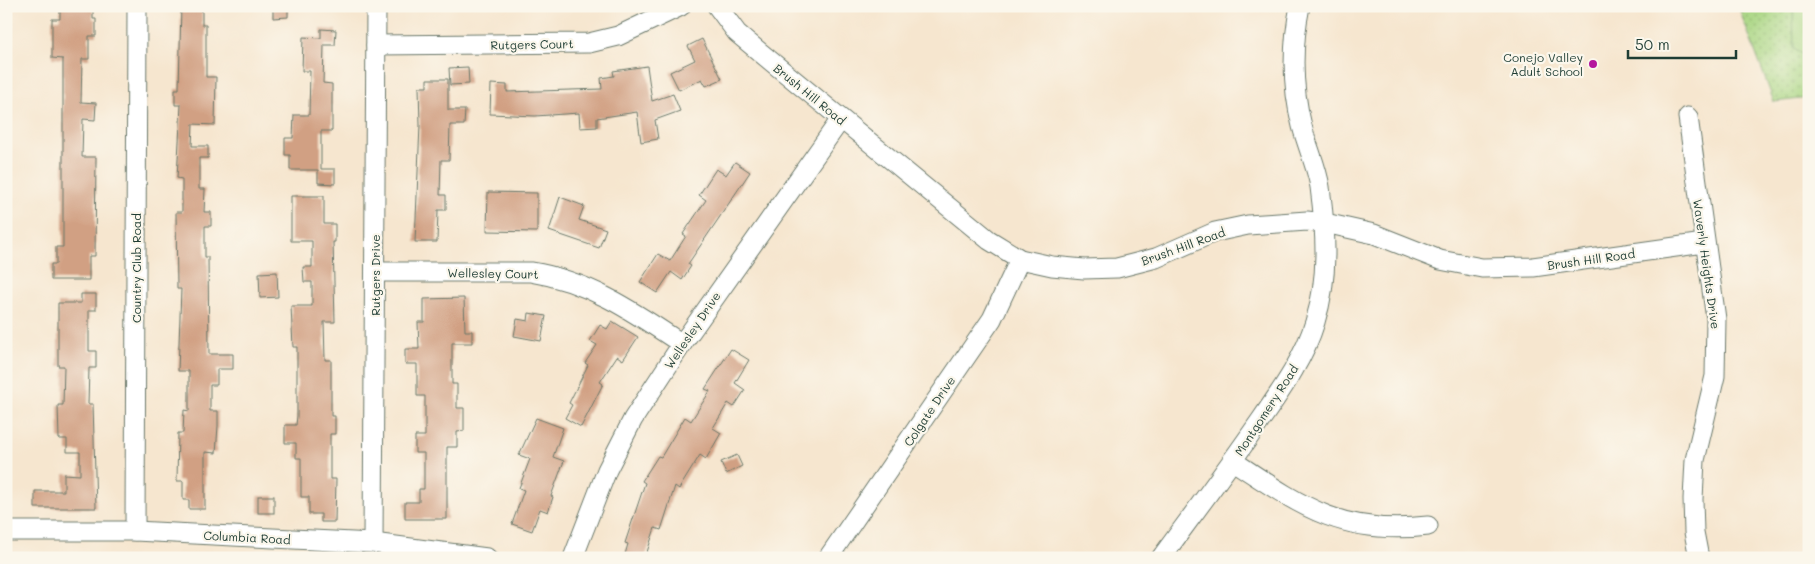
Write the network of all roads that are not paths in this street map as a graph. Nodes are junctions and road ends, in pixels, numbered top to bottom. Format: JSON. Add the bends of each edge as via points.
{"nodes":[{"id":1,"x":138,"y":6,"type":"edge"},
{"id":2,"x":376,"y":6,"type":"edge"},
{"id":3,"x":681,"y":6,"type":"edge"},
{"id":4,"x":717,"y":6,"type":"edge"},
{"id":5,"x":1300,"y":6,"type":"edge"},
{"id":6,"x":376,"y":45,"type":"junction"},
{"id":7,"x":1688,"y":117,"type":"dead end"},
{"id":8,"x":841,"y":119,"type":"junction"},
{"id":9,"x":1325,"y":223,"type":"junction"},
{"id":10,"x":1704,"y":243,"type":"junction"},
{"id":11,"x":1020,"y":259,"type":"junction"},
{"id":12,"x":376,"y":272,"type":"junction"},
{"id":13,"x":682,"y":344,"type":"junction"},
{"id":14,"x":1233,"y":461,"type":"junction"},
{"id":15,"x":1428,"y":526,"type":"dead end"},
{"id":16,"x":6,"y":531,"type":"edge"},
{"id":17,"x":135,"y":531,"type":"junction"},
{"id":18,"x":373,"y":544,"type":"junction"},
{"id":19,"x":487,"y":558,"type":"edge"},
{"id":20,"x":573,"y":558,"type":"edge"},
{"id":21,"x":828,"y":558,"type":"edge"},
{"id":22,"x":1161,"y":558,"type":"edge"},
{"id":23,"x":1699,"y":558,"type":"edge"}],
"edges":[{"from":1,"to":17,"type":"street","name":"Country Club Road"},
{"from":2,"to":6,"type":"street","name":"Rutgers Drive"},
{"from":3,"to":6,"type":"street","name":"Rutgers Court","via":[[618,36],[589,43]]},
{"from":4,"to":8,"type":"street","name":"Brush Hill Road","via":[[737,33]]},
{"from":5,"to":9,"type":"street","name":"Montgomery Road","via":[[1294,52],[1296,92],[1319,182]]},
{"from":6,"to":12,"type":"street","name":"Rutgers Drive"},
{"from":7,"to":10,"type":"street","name":"Waverly Heights Drive"},
{"from":8,"to":11,"type":"street","name":"Brush Hill Road","via":[[977,231]]},
{"from":8,"to":13,"type":"street","name":"Wellesley Drive"},
{"from":9,"to":10,"type":"street","name":"Brush Hill Road","via":[[1374,234],[1440,260],[1482,268],[1532,267]]},
{"from":9,"to":11,"type":"street","name":"Brush Hill Road","via":[[1248,225],[1215,232],[1156,258],[1117,268],[1076,268]]},
{"from":9,"to":14,"type":"street","name":"Montgomery Road","via":[[1324,285],[1308,342],[1285,384]]},
{"from":10,"to":23,"type":"street","name":"Waverly Heights Drive","via":[[1716,319],[1717,352],[1715,376],[1696,460],[1694,532]]},
{"from":11,"to":21,"type":"street","name":"Colgate Drive","via":[[992,319]]},
{"from":12,"to":13,"type":"street","name":"Wellesley Court","via":[[531,272],[551,275],[608,297]]},
{"from":12,"to":18,"type":"street","name":"Rutgers Drive"},
{"from":13,"to":20,"type":"street","name":"Wellesley Drive","via":[[618,446]]},
{"from":14,"to":15,"type":"street","via":[[1304,507],[1330,517],[1353,524],[1398,529]]},
{"from":14,"to":22,"type":"street","name":"Montgomery Road"},
{"from":16,"to":17,"type":"street","name":"Columbia Road"},
{"from":17,"to":18,"type":"street","name":"Columbia Road"},
{"from":18,"to":19,"type":"street","name":"Columbia Road"}]}
